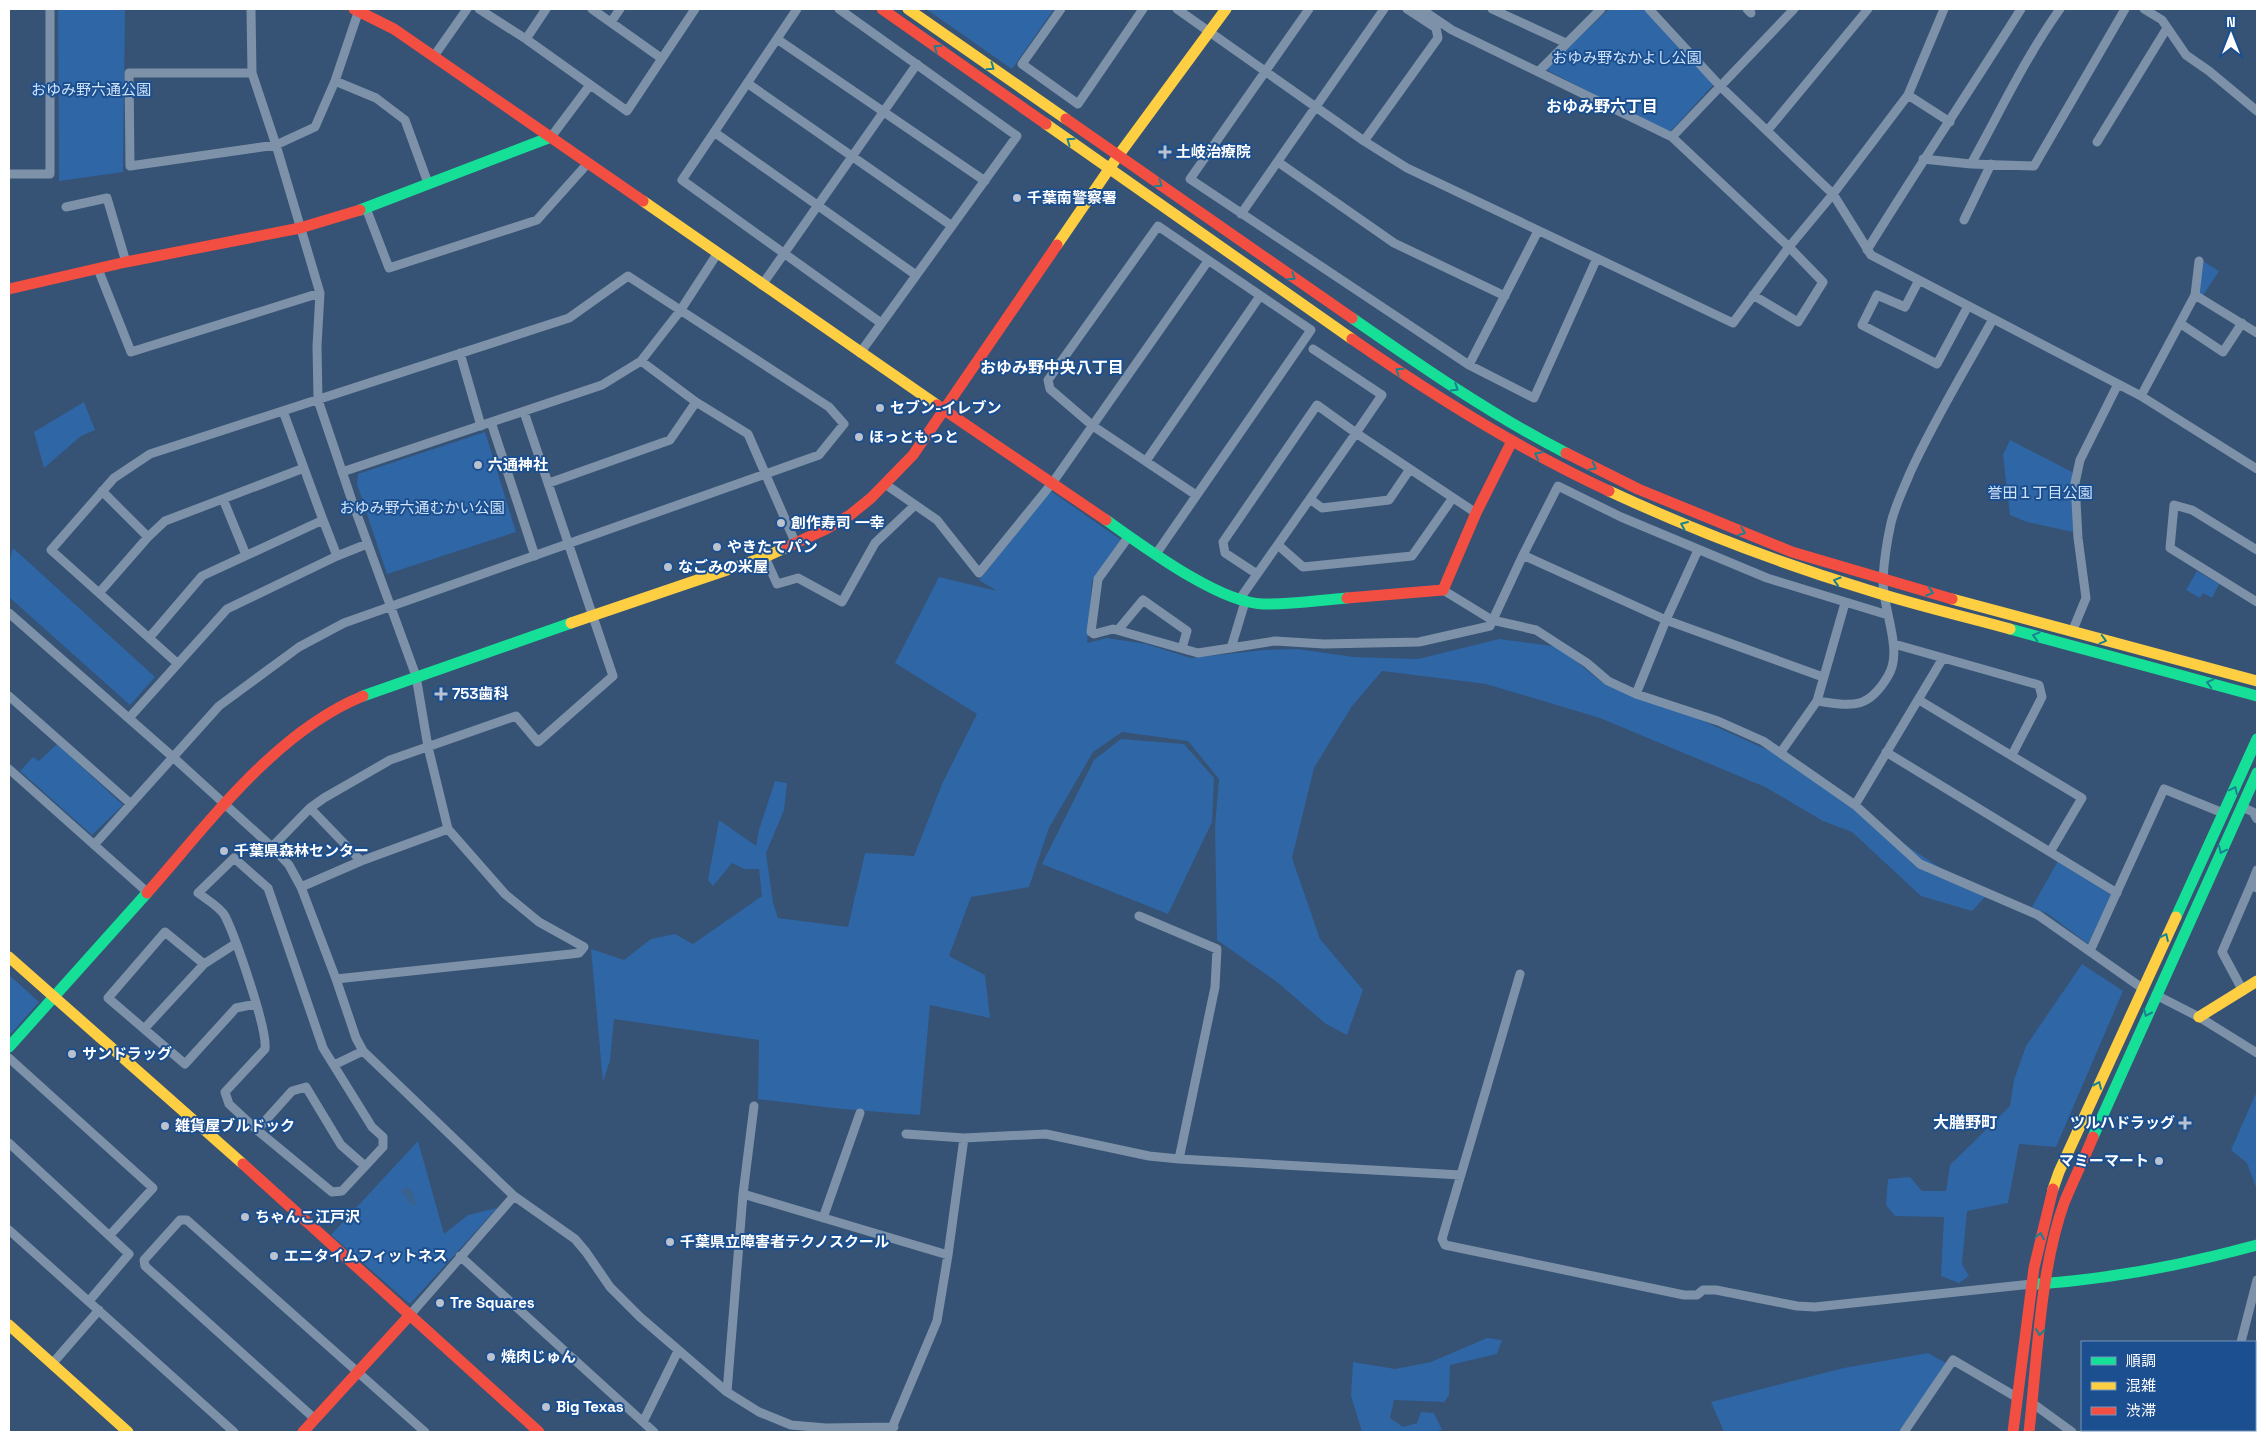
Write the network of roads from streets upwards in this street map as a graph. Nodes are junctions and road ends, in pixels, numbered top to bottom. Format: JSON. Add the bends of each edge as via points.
{"nodes":[{"id":1,"x":50,"y":9,"type":"edge"},
{"id":2,"x":251,"y":9,"type":"edge"},
{"id":3,"x":467,"y":9,"type":"edge"},
{"id":4,"x":479,"y":9,"type":"edge"},
{"id":5,"x":546,"y":9,"type":"edge"},
{"id":6,"x":592,"y":9,"type":"edge"},
{"id":7,"x":620,"y":9,"type":"edge"},
{"id":8,"x":695,"y":9,"type":"edge"},
{"id":9,"x":797,"y":9,"type":"edge"},
{"id":10,"x":839,"y":9,"type":"edge"},
{"id":11,"x":882,"y":9,"type":"edge"},
{"id":12,"x":908,"y":9,"type":"edge"},
{"id":13,"x":1061,"y":9,"type":"edge"},
{"id":14,"x":1143,"y":9,"type":"edge"},
{"id":15,"x":1177,"y":9,"type":"edge"},
{"id":16,"x":1226,"y":9,"type":"edge"},
{"id":17,"x":1309,"y":9,"type":"edge"},
{"id":18,"x":1384,"y":9,"type":"edge"},
{"id":19,"x":1407,"y":9,"type":"edge"},
{"id":20,"x":1421,"y":9,"type":"edge"},
{"id":21,"x":1492,"y":9,"type":"edge"},
{"id":22,"x":1601,"y":9,"type":"edge"},
{"id":23,"x":1649,"y":9,"type":"edge"},
{"id":24,"x":1794,"y":9,"type":"edge"},
{"id":25,"x":1868,"y":9,"type":"edge"},
{"id":26,"x":1944,"y":9,"type":"edge"},
{"id":27,"x":2021,"y":9,"type":"edge"},
{"id":28,"x":2060,"y":9,"type":"edge"},
{"id":29,"x":2125,"y":9,"type":"edge"},
{"id":30,"x":2144,"y":9,"type":"edge"},
{"id":31,"x":357,"y":10,"type":"edge"},
{"id":32,"x":611,"y":22,"type":"junction"},
{"id":33,"x":2167,"y":28,"type":"junction"},
{"id":34,"x":1208,"y":31,"type":"junction"},
{"id":35,"x":526,"y":39,"type":"junction"},
{"id":36,"x":777,"y":39,"type":"junction"},
{"id":37,"x":1566,"y":43,"type":"junction"},
{"id":38,"x":434,"y":56,"type":"junction"},
{"id":39,"x":661,"y":58,"type":"junction"},
{"id":40,"x":917,"y":64,"type":"junction"},
{"id":41,"x":1265,"y":72,"type":"junction"},
{"id":42,"x":1538,"y":72,"type":"junction"},
{"id":43,"x":252,"y":73,"type":"junction"},
{"id":44,"x":335,"y":81,"type":"junction"},
{"id":45,"x":747,"y":83,"type":"junction"},
{"id":46,"x":590,"y":85,"type":"junction"},
{"id":47,"x":1720,"y":86,"type":"junction"},
{"id":48,"x":1908,"y":95,"type":"junction"},
{"id":49,"x":1316,"y":108,"type":"junction"},
{"id":50,"x":2257,"y":111,"type":"edge"},
{"id":51,"x":883,"y":112,"type":"junction"},
{"id":52,"x":1950,"y":122,"type":"junction"},
{"id":53,"x":1767,"y":131,"type":"junction"},
{"id":54,"x":714,"y":132,"type":"junction"},
{"id":55,"x":552,"y":137,"type":"junction"},
{"id":56,"x":1672,"y":137,"type":"junction"},
{"id":57,"x":1364,"y":142,"type":"junction"},
{"id":58,"x":2098,"y":142,"type":"dead end"},
{"id":59,"x":276,"y":144,"type":"junction"},
{"id":60,"x":852,"y":156,"type":"junction"},
{"id":61,"x":1118,"y":156,"type":"junction"},
{"id":62,"x":1923,"y":159,"type":"junction"},
{"id":63,"x":1278,"y":162,"type":"junction"},
{"id":64,"x":588,"y":163,"type":"junction"},
{"id":65,"x":1971,"y":164,"type":"junction"},
{"id":66,"x":1991,"y":164,"type":"junction"},
{"id":67,"x":1110,"y":169,"type":"junction"},
{"id":68,"x":9,"y":174,"type":"edge"},
{"id":69,"x":985,"y":181,"type":"junction"},
{"id":70,"x":428,"y":183,"type":"junction"},
{"id":71,"x":1833,"y":194,"type":"junction"},
{"id":72,"x":818,"y":206,"type":"junction"},
{"id":73,"x":66,"y":207,"type":"dead end"},
{"id":74,"x":366,"y":208,"type":"junction"},
{"id":75,"x":1241,"y":214,"type":"junction"},
{"id":76,"x":1964,"y":220,"type":"dead end"},
{"id":77,"x":952,"y":226,"type":"junction"},
{"id":78,"x":300,"y":228,"type":"junction"},
{"id":79,"x":1538,"y":231,"type":"junction"},
{"id":80,"x":1789,"y":247,"type":"junction"},
{"id":81,"x":1867,"y":250,"type":"junction"},
{"id":82,"x":717,"y":254,"type":"junction"},
{"id":83,"x":784,"y":254,"type":"junction"},
{"id":84,"x":1596,"y":258,"type":"junction"},
{"id":85,"x":1208,"y":261,"type":"junction"},
{"id":86,"x":2199,"y":261,"type":"dead end"},
{"id":87,"x":126,"y":262,"type":"junction"},
{"id":88,"x":98,"y":269,"type":"junction"},
{"id":89,"x":916,"y":275,"type":"junction"},
{"id":90,"x":1919,"y":280,"type":"junction"},
{"id":91,"x":762,"y":285,"type":"junction"},
{"id":92,"x":9,"y":289,"type":"edge"},
{"id":93,"x":320,"y":293,"type":"junction"},
{"id":94,"x":1753,"y":295,"type":"junction"},
{"id":95,"x":2195,"y":295,"type":"junction"},
{"id":96,"x":1260,"y":296,"type":"junction"},
{"id":97,"x":1505,"y":296,"type":"junction"},
{"id":98,"x":1968,"y":306,"type":"junction"},
{"id":99,"x":680,"y":311,"type":"junction"},
{"id":100,"x":1993,"y":319,"type":"junction"},
{"id":101,"x":881,"y":323,"type":"junction"},
{"id":102,"x":2242,"y":323,"type":"junction"},
{"id":103,"x":2181,"y":324,"type":"junction"},
{"id":104,"x":2257,"y":333,"type":"edge"},
{"id":105,"x":1313,"y":349,"type":"dead end"},
{"id":106,"x":860,"y":352,"type":"junction"},
{"id":107,"x":460,"y":353,"type":"junction"},
{"id":108,"x":641,"y":361,"type":"junction"},
{"id":109,"x":1468,"y":366,"type":"junction"},
{"id":110,"x":2118,"y":384,"type":"junction"},
{"id":111,"x":2141,"y":396,"type":"junction"},
{"id":112,"x":318,"y":400,"type":"junction"},
{"id":113,"x":696,"y":402,"type":"junction"},
{"id":114,"x":283,"y":411,"type":"junction"},
{"id":115,"x":945,"y":411,"type":"junction"},
{"id":116,"x":524,"y":412,"type":"junction"},
{"id":117,"x":491,"y":422,"type":"junction"},
{"id":118,"x":481,"y":426,"type":"junction"},
{"id":119,"x":1093,"y":426,"type":"junction"},
{"id":120,"x":1356,"y":433,"type":"junction"},
{"id":121,"x":1512,"y":441,"type":"junction"},
{"id":122,"x":1146,"y":461,"type":"junction"},
{"id":123,"x":304,"y":468,"type":"junction"},
{"id":124,"x":1410,"y":469,"type":"junction"},
{"id":125,"x":2257,"y":469,"type":"edge"},
{"id":126,"x":342,"y":472,"type":"junction"},
{"id":127,"x":765,"y":472,"type":"junction"},
{"id":128,"x":1053,"y":482,"type":"junction"},
{"id":129,"x":549,"y":483,"type":"junction"},
{"id":130,"x":885,"y":484,"type":"junction"},
{"id":131,"x":102,"y":491,"type":"junction"},
{"id":132,"x":1196,"y":495,"type":"junction"},
{"id":133,"x":223,"y":499,"type":"junction"},
{"id":134,"x":1310,"y":499,"type":"junction"},
{"id":135,"x":1452,"y":499,"type":"junction"},
{"id":136,"x":914,"y":506,"type":"junction"},
{"id":137,"x":1476,"y":514,"type":"junction"},
{"id":138,"x":322,"y":520,"type":"junction"},
{"id":139,"x":1129,"y":536,"type":"junction"},
{"id":140,"x":148,"y":537,"type":"junction"},
{"id":141,"x":367,"y":544,"type":"junction"},
{"id":142,"x":569,"y":544,"type":"junction"},
{"id":143,"x":796,"y":544,"type":"junction"},
{"id":144,"x":1278,"y":545,"type":"junction"},
{"id":145,"x":1698,"y":550,"type":"junction"},
{"id":146,"x":2257,"y":550,"type":"edge"},
{"id":147,"x":1156,"y":554,"type":"junction"},
{"id":148,"x":246,"y":555,"type":"junction"},
{"id":149,"x":1524,"y":555,"type":"junction"},
{"id":150,"x":337,"y":556,"type":"junction"},
{"id":151,"x":535,"y":556,"type":"junction"},
{"id":152,"x":765,"y":556,"type":"junction"},
{"id":153,"x":1257,"y":574,"type":"junction"},
{"id":154,"x":1883,"y":579,"type":"junction"},
{"id":155,"x":1443,"y":590,"type":"junction"},
{"id":156,"x":99,"y":593,"type":"junction"},
{"id":157,"x":1884,"y":595,"type":"junction"},
{"id":158,"x":1242,"y":601,"type":"junction"},
{"id":159,"x":1845,"y":602,"type":"junction"},
{"id":160,"x":2257,"y":602,"type":"edge"},
{"id":161,"x":390,"y":608,"type":"junction"},
{"id":162,"x":9,"y":613,"type":"edge"},
{"id":163,"x":1888,"y":615,"type":"junction"},
{"id":164,"x":593,"y":617,"type":"junction"},
{"id":165,"x":1492,"y":620,"type":"junction"},
{"id":166,"x":1666,"y":620,"type":"junction"},
{"id":167,"x":1118,"y":630,"type":"junction"},
{"id":168,"x":2072,"y":632,"type":"junction"},
{"id":169,"x":150,"y":638,"type":"junction"},
{"id":170,"x":1894,"y":644,"type":"junction"},
{"id":171,"x":1182,"y":648,"type":"junction"},
{"id":172,"x":1231,"y":648,"type":"junction"},
{"id":173,"x":1943,"y":658,"type":"junction"},
{"id":174,"x":177,"y":663,"type":"junction"},
{"id":175,"x":416,"y":676,"type":"junction"},
{"id":176,"x":1823,"y":677,"type":"junction"},
{"id":177,"x":2257,"y":681,"type":"edge"},
{"id":178,"x":1636,"y":694,"type":"junction"},
{"id":179,"x":9,"y":696,"type":"edge"},
{"id":180,"x":2257,"y":696,"type":"edge"},
{"id":181,"x":1919,"y":700,"type":"junction"},
{"id":182,"x":1817,"y":702,"type":"junction"},
{"id":183,"x":129,"y":718,"type":"junction"},
{"id":184,"x":2257,"y":739,"type":"edge"},
{"id":185,"x":428,"y":748,"type":"junction"},
{"id":186,"x":1781,"y":752,"type":"junction"},
{"id":187,"x":1886,"y":752,"type":"junction"},
{"id":188,"x":2012,"y":755,"type":"junction"},
{"id":189,"x":174,"y":758,"type":"junction"},
{"id":190,"x":9,"y":770,"type":"edge"},
{"id":191,"x":2257,"y":773,"type":"edge"},
{"id":192,"x":131,"y":804,"type":"junction"},
{"id":193,"x":225,"y":805,"type":"junction"},
{"id":194,"x":1855,"y":805,"type":"junction"},
{"id":195,"x":2242,"y":807,"type":"junction"},
{"id":196,"x":310,"y":808,"type":"junction"},
{"id":197,"x":2223,"y":814,"type":"junction"},
{"id":198,"x":2257,"y":819,"type":"edge"},
{"id":199,"x":448,"y":829,"type":"junction"},
{"id":200,"x":94,"y":845,"type":"junction"},
{"id":201,"x":272,"y":847,"type":"junction"},
{"id":202,"x":2050,"y":852,"type":"junction"},
{"id":203,"x":361,"y":861,"type":"junction"},
{"id":204,"x":2257,"y":870,"type":"edge"},
{"id":205,"x":301,"y":887,"type":"junction"},
{"id":206,"x":2254,"y":887,"type":"edge"},
{"id":207,"x":146,"y":891,"type":"junction"},
{"id":208,"x":2117,"y":893,"type":"junction"},
{"id":209,"x":1139,"y":916,"type":"dead end"},
{"id":210,"x":235,"y":944,"type":"junction"},
{"id":211,"x":2090,"y":951,"type":"junction"},
{"id":212,"x":9,"y":956,"type":"edge"},
{"id":213,"x":204,"y":964,"type":"junction"},
{"id":214,"x":1520,"y":974,"type":"dead end"},
{"id":215,"x":336,"y":979,"type":"junction"},
{"id":216,"x":2257,"y":982,"type":"edge"},
{"id":217,"x":2142,"y":988,"type":"junction"},
{"id":218,"x":2244,"y":991,"type":"junction"},
{"id":219,"x":2156,"y":994,"type":"junction"},
{"id":220,"x":54,"y":996,"type":"junction"},
{"id":221,"x":256,"y":1004,"type":"junction"},
{"id":222,"x":2199,"y":1017,"type":"junction"},
{"id":223,"x":144,"y":1029,"type":"junction"},
{"id":224,"x":9,"y":1047,"type":"edge"},
{"id":225,"x":363,"y":1050,"type":"junction"},
{"id":226,"x":2257,"y":1053,"type":"edge"},
{"id":227,"x":9,"y":1058,"type":"edge"},
{"id":228,"x":334,"y":1065,"type":"junction"},
{"id":229,"x":754,"y":1106,"type":"dead end"},
{"id":230,"x":860,"y":1113,"type":"dead end"},
{"id":231,"x":257,"y":1130,"type":"junction"},
{"id":232,"x":906,"y":1134,"type":"dead end"},
{"id":233,"x":964,"y":1138,"type":"junction"},
{"id":234,"x":9,"y":1143,"type":"edge"},
{"id":235,"x":1179,"y":1160,"type":"junction"},
{"id":236,"x":365,"y":1166,"type":"junction"},
{"id":237,"x":1461,"y":1175,"type":"junction"},
{"id":238,"x":743,"y":1194,"type":"junction"},
{"id":239,"x":514,"y":1196,"type":"junction"},
{"id":240,"x":823,"y":1218,"type":"junction"},
{"id":241,"x":9,"y":1230,"type":"edge"},
{"id":242,"x":110,"y":1235,"type":"junction"},
{"id":243,"x":2257,"y":1245,"type":"edge"},
{"id":244,"x":948,"y":1255,"type":"junction"},
{"id":245,"x":460,"y":1256,"type":"junction"},
{"id":246,"x":2257,"y":1280,"type":"edge"},
{"id":247,"x":2032,"y":1284,"type":"junction"},
{"id":248,"x":2045,"y":1284,"type":"junction"},
{"id":249,"x":89,"y":1301,"type":"junction"},
{"id":250,"x":99,"y":1310,"type":"junction"},
{"id":251,"x":409,"y":1316,"type":"junction"},
{"id":252,"x":9,"y":1325,"type":"edge"},
{"id":253,"x":2241,"y":1341,"type":"edge"},
{"id":254,"x":678,"y":1351,"type":"junction"},
{"id":255,"x":52,"y":1364,"type":"junction"},
{"id":256,"x":358,"y":1373,"type":"junction"},
{"id":257,"x":727,"y":1392,"type":"junction"},
{"id":258,"x":2018,"y":1398,"type":"junction"},
{"id":259,"x":2032,"y":1403,"type":"junction"},
{"id":260,"x":315,"y":1419,"type":"junction"},
{"id":261,"x":643,"y":1422,"type":"junction"},
{"id":262,"x":801,"y":1430,"type":"edge"},
{"id":263,"x":892,"y":1430,"type":"edge"},
{"id":264,"x":1909,"y":1431,"type":"edge"},
{"id":265,"x":128,"y":1432,"type":"edge"},
{"id":266,"x":234,"y":1432,"type":"edge"},
{"id":267,"x":303,"y":1432,"type":"edge"},
{"id":268,"x":425,"y":1432,"type":"edge"},
{"id":269,"x":539,"y":1432,"type":"edge"},
{"id":270,"x":654,"y":1432,"type":"edge"},
{"id":271,"x":2013,"y":1432,"type":"edge"},
{"id":272,"x":2029,"y":1432,"type":"edge"},
{"id":273,"x":2072,"y":1432,"type":"edge"}],
"edges":[{"from":1,"to":68,"type":"street","via":[[50,174]]},
{"from":2,"to":43,"type":"street"},
{"from":3,"to":38,"type":"street"},
{"from":4,"to":35,"type":"street"},
{"from":5,"to":35,"type":"street"},
{"from":6,"to":32,"type":"street"},
{"from":7,"to":32,"type":"street"},
{"from":8,"to":39,"type":"street"},
{"from":9,"to":36,"type":"street"},
{"from":10,"to":40,"type":"street"},
{"from":67,"to":11,"type":"street","one_way":true},
{"from":12,"to":61,"type":"street","one_way":true},
{"from":13,"to":14,"type":"street","via":[[1022,64],[1078,104]]},
{"from":15,"to":34,"type":"street"},
{"from":16,"to":34,"type":"street"},
{"from":17,"to":41,"type":"street"},
{"from":18,"to":49,"type":"street"},
{"from":19,"to":57,"type":"street","via":[[1436,28],[1438,38]]},
{"from":20,"to":42,"type":"street","via":[[1452,30]]},
{"from":21,"to":37,"type":"street"},
{"from":22,"to":37,"type":"street"},
{"from":23,"to":47,"type":"street"},
{"from":24,"to":47,"type":"street"},
{"from":25,"to":53,"type":"street"},
{"from":26,"to":48,"type":"street"},
{"from":27,"to":52,"type":"street"},
{"from":28,"to":65,"type":"street","via":[[2006,96]]},
{"from":29,"to":66,"type":"street","via":[[2034,166]]},
{"from":30,"to":33,"type":"street","via":[[2162,20]]},
{"from":31,"to":38,"type":"street","via":[[394,29]]},
{"from":31,"to":44,"type":"street"},
{"from":32,"to":39,"type":"street"},
{"from":33,"to":50,"type":"street","via":[[2186,55]]},
{"from":33,"to":58,"type":"street"},
{"from":34,"to":41,"type":"street"},
{"from":34,"to":61,"type":"street"},
{"from":35,"to":46,"type":"street"},
{"from":36,"to":45,"type":"street"},
{"from":36,"to":51,"type":"street"},
{"from":37,"to":42,"type":"street"},
{"from":38,"to":55,"type":"street"},
{"from":39,"to":46,"type":"street","via":[[627,111]]},
{"from":40,"to":51,"type":"street"},
{"from":40,"to":69,"type":"street","via":[[1017,136]]},
{"from":41,"to":49,"type":"street"},
{"from":41,"to":75,"type":"street","via":[[1190,179]]},
{"from":42,"to":56,"type":"street"},
{"from":43,"to":59,"type":"street"},
{"from":43,"to":59,"type":"street","via":[[129,73],[130,166]]},
{"from":44,"to":59,"type":"street","via":[[315,127]]},
{"from":44,"to":70,"type":"street","via":[[376,98],[405,120]]},
{"from":45,"to":54,"type":"street"},
{"from":45,"to":60,"type":"street"},
{"from":46,"to":55,"type":"street"},
{"from":47,"to":53,"type":"street"},
{"from":47,"to":56,"type":"street"},
{"from":48,"to":52,"type":"street"},
{"from":48,"to":71,"type":"street"},
{"from":49,"to":57,"type":"street"},
{"from":49,"to":63,"type":"street"},
{"from":51,"to":60,"type":"street"},
{"from":51,"to":69,"type":"street"},
{"from":52,"to":62,"type":"street"},
{"from":53,"to":71,"type":"street"},
{"from":54,"to":72,"type":"street"},
{"from":54,"to":83,"type":"street","via":[[682,180]]},
{"from":55,"to":64,"type":"street"},
{"from":55,"to":70,"type":"street"},
{"from":56,"to":80,"type":"street"},
{"from":57,"to":79,"type":"street","via":[[1407,168]]},
{"from":59,"to":78,"type":"street"},
{"from":60,"to":72,"type":"street"},
{"from":60,"to":77,"type":"street"},
{"from":61,"to":67,"type":"street"},
{"from":61,"to":154,"type":"street","one_way":true,"via":[[1407,357],[1519,428],[1638,489],[1704,518],[1792,552]]},
{"from":62,"to":65,"type":"street"},
{"from":62,"to":81,"type":"street"},
{"from":63,"to":75,"type":"street"},
{"from":63,"to":97,"type":"street","via":[[1394,243]]},
{"from":64,"to":74,"type":"street","via":[[537,220],[389,268]]},
{"from":64,"to":82,"type":"street"},
{"from":65,"to":66,"type":"street"},
{"from":66,"to":76,"type":"street"},
{"from":67,"to":115,"type":"street"},
{"from":121,"to":67,"type":"street","one_way":true,"via":[[1413,380]]},
{"from":69,"to":77,"type":"street"},
{"from":70,"to":74,"type":"street"},
{"from":71,"to":80,"type":"street"},
{"from":71,"to":81,"type":"street"},
{"from":72,"to":83,"type":"street"},
{"from":72,"to":89,"type":"street"},
{"from":73,"to":87,"type":"street","via":[[108,198]]},
{"from":74,"to":78,"type":"street"},
{"from":75,"to":109,"type":"street"},
{"from":77,"to":89,"type":"street"},
{"from":78,"to":87,"type":"street"},
{"from":78,"to":93,"type":"street"},
{"from":79,"to":84,"type":"street"},
{"from":79,"to":97,"type":"street"},
{"from":80,"to":94,"type":"street"},
{"from":80,"to":94,"type":"street","via":[[1822,282],[1798,322]]},
{"from":81,"to":90,"type":"street"},
{"from":82,"to":91,"type":"street"},
{"from":82,"to":99,"type":"street"},
{"from":83,"to":91,"type":"street"},
{"from":83,"to":101,"type":"street"},
{"from":84,"to":94,"type":"street","via":[[1733,323]]},
{"from":84,"to":109,"type":"street","via":[[1534,398]]},
{"from":85,"to":96,"type":"street"},
{"from":85,"to":119,"type":"street"},
{"from":85,"to":119,"type":"street","via":[[1158,226],[1048,380],[1050,388]]},
{"from":86,"to":95,"type":"street"},
{"from":87,"to":88,"type":"street"},
{"from":88,"to":92,"type":"street"},
{"from":88,"to":93,"type":"street","via":[[131,352]]},
{"from":89,"to":101,"type":"street"},
{"from":90,"to":98,"type":"street"},
{"from":90,"to":98,"type":"street","via":[[1904,307],[1877,295],[1862,325],[1937,364]]},
{"from":91,"to":106,"type":"street"},
{"from":93,"to":112,"type":"street"},
{"from":95,"to":102,"type":"street"},
{"from":95,"to":103,"type":"street"},
{"from":96,"to":122,"type":"street"},
{"from":96,"to":132,"type":"street","via":[[1310,330]]},
{"from":97,"to":109,"type":"street"},
{"from":98,"to":100,"type":"street"},
{"from":99,"to":107,"type":"street","via":[[628,276],[569,318]]},
{"from":99,"to":108,"type":"street"},
{"from":99,"to":127,"type":"street","via":[[829,408],[844,424],[819,455]]},
{"from":100,"to":110,"type":"street"},
{"from":100,"to":154,"type":"street","via":[[1928,434],[1898,502],[1891,522]]},
{"from":101,"to":106,"type":"street"},
{"from":102,"to":103,"type":"street","via":[[2223,352]]},
{"from":102,"to":104,"type":"street"},
{"from":103,"to":111,"type":"street"},
{"from":105,"to":120,"type":"street","via":[[1382,395]]},
{"from":106,"to":115,"type":"street"},
{"from":107,"to":112,"type":"street"},
{"from":107,"to":118,"type":"street"},
{"from":108,"to":113,"type":"street"},
{"from":108,"to":116,"type":"street","via":[[602,385]]},
{"from":110,"to":111,"type":"street"},
{"from":110,"to":168,"type":"street","via":[[2077,472],[2078,538],[2086,598]]},
{"from":111,"to":125,"type":"street"},
{"from":112,"to":114,"type":"street"},
{"from":112,"to":126,"type":"street"},
{"from":113,"to":127,"type":"street","via":[[748,434]]},
{"from":113,"to":129,"type":"street","via":[[670,440]]},
{"from":114,"to":123,"type":"street"},
{"from":114,"to":131,"type":"street","via":[[150,454],[114,478]]},
{"from":115,"to":128,"type":"street"},
{"from":115,"to":130,"type":"street","via":[[913,455]]},
{"from":116,"to":117,"type":"street"},
{"from":116,"to":129,"type":"street"},
{"from":117,"to":118,"type":"street"},
{"from":117,"to":151,"type":"street"},
{"from":118,"to":126,"type":"street"},
{"from":119,"to":122,"type":"street"},
{"from":119,"to":128,"type":"street"},
{"from":120,"to":124,"type":"street"},
{"from":120,"to":134,"type":"street"},
{"from":120,"to":153,"type":"street","via":[[1317,405],[1223,542],[1225,553]]},
{"from":121,"to":137,"type":"street"},
{"from":157,"to":121,"type":"street","one_way":true,"via":[[1758,555],[1699,532],[1602,489]]},
{"from":122,"to":132,"type":"street"},
{"from":123,"to":133,"type":"street"},
{"from":123,"to":138,"type":"street"},
{"from":124,"to":134,"type":"street","via":[[1389,500],[1322,508]]},
{"from":124,"to":135,"type":"street"},
{"from":126,"to":141,"type":"street"},
{"from":127,"to":142,"type":"street"},
{"from":127,"to":143,"type":"street"},
{"from":128,"to":136,"type":"street","via":[[979,573],[937,520]]},
{"from":128,"to":139,"type":"street"},
{"from":129,"to":142,"type":"street"},
{"from":130,"to":136,"type":"street"},
{"from":130,"to":143,"type":"street","via":[[850,515]]},
{"from":131,"to":140,"type":"street"},
{"from":131,"to":156,"type":"street","via":[[51,550]]},
{"from":132,"to":147,"type":"street"},
{"from":133,"to":140,"type":"street","via":[[165,521]]},
{"from":133,"to":148,"type":"street"},
{"from":134,"to":144,"type":"street"},
{"from":135,"to":137,"type":"street"},
{"from":135,"to":144,"type":"street","via":[[1412,556],[1303,567]]},
{"from":136,"to":152,"type":"street","via":[[875,543],[842,602],[798,578],[777,584]]},
{"from":137,"to":155,"type":"street"},
{"from":138,"to":148,"type":"street"},
{"from":138,"to":150,"type":"street"},
{"from":139,"to":147,"type":"street"},
{"from":139,"to":167,"type":"street","via":[[1098,579],[1090,632]]},
{"from":140,"to":156,"type":"street"},
{"from":141,"to":150,"type":"street"},
{"from":141,"to":161,"type":"street"},
{"from":142,"to":151,"type":"street"},
{"from":142,"to":164,"type":"street"},
{"from":143,"to":152,"type":"street"},
{"from":144,"to":153,"type":"street"},
{"from":145,"to":149,"type":"street","via":[[1558,486]]},
{"from":145,"to":159,"type":"street","via":[[1767,578]]},
{"from":145,"to":166,"type":"street"},
{"from":146,"to":160,"type":"street","via":[[2192,510],[2174,505],[2170,548]]},
{"from":147,"to":158,"type":"street","via":[[1201,582]]},
{"from":148,"to":169,"type":"street","via":[[202,576]]},
{"from":149,"to":165,"type":"street"},
{"from":149,"to":166,"type":"street"},
{"from":150,"to":174,"type":"street","via":[[227,609]]},
{"from":151,"to":161,"type":"street"},
{"from":152,"to":164,"type":"street"},
{"from":153,"to":158,"type":"street"},
{"from":154,"to":157,"type":"street"},
{"from":154,"to":168,"type":"street","one_way":true},
{"from":155,"to":158,"type":"street","via":[[1284,602]]},
{"from":155,"to":165,"type":"street"},
{"from":156,"to":169,"type":"street"},
{"from":157,"to":163,"type":"street"},
{"from":180,"to":157,"type":"street","one_way":true},
{"from":158,"to":172,"type":"street"},
{"from":159,"to":163,"type":"street"},
{"from":159,"to":176,"type":"street"},
{"from":161,"to":175,"type":"street"},
{"from":161,"to":189,"type":"street","via":[[344,623],[299,647],[219,706]]},
{"from":162,"to":183,"type":"street"},
{"from":163,"to":170,"type":"street"},
{"from":164,"to":175,"type":"street"},
{"from":164,"to":185,"type":"street","via":[[613,676],[538,742],[516,716]]},
{"from":165,"to":172,"type":"street","via":[[1490,626],[1419,642],[1275,642]]},
{"from":165,"to":178,"type":"street","via":[[1536,630],[1608,681]]},
{"from":166,"to":176,"type":"street"},
{"from":166,"to":178,"type":"street"},
{"from":167,"to":171,"type":"street"},
{"from":167,"to":171,"type":"street","via":[[1143,600],[1187,631]]},
{"from":168,"to":177,"type":"street","one_way":true},
{"from":169,"to":174,"type":"street"},
{"from":170,"to":173,"type":"street"},
{"from":170,"to":182,"type":"street","via":[[1889,675],[1868,701],[1856,704]]},
{"from":171,"to":172,"type":"street","via":[[1198,653]]},
{"from":173,"to":181,"type":"street"},
{"from":173,"to":188,"type":"street","via":[[2039,685],[2042,697]]},
{"from":174,"to":183,"type":"street"},
{"from":175,"to":185,"type":"street"},
{"from":175,"to":193,"type":"street","via":[[360,697],[310,726],[257,770]]},
{"from":176,"to":182,"type":"street"},
{"from":178,"to":186,"type":"street","via":[[1718,722]]},
{"from":179,"to":192,"type":"street"},
{"from":181,"to":187,"type":"street"},
{"from":181,"to":188,"type":"street"},
{"from":182,"to":186,"type":"street"},
{"from":183,"to":189,"type":"street"},
{"from":197,"to":184,"type":"street","one_way":true},
{"from":185,"to":196,"type":"street","via":[[390,760]]},
{"from":185,"to":199,"type":"street"},
{"from":186,"to":194,"type":"street"},
{"from":187,"to":194,"type":"street"},
{"from":187,"to":202,"type":"street"},
{"from":188,"to":202,"type":"street","via":[[2082,798]]},
{"from":189,"to":192,"type":"street"},
{"from":189,"to":193,"type":"street"},
{"from":190,"to":200,"type":"street"},
{"from":191,"to":195,"type":"street"},
{"from":192,"to":200,"type":"street"},
{"from":193,"to":201,"type":"street"},
{"from":193,"to":207,"type":"street"},
{"from":194,"to":211,"type":"street","via":[[1920,864],[2038,915]]},
{"from":195,"to":198,"type":"street","via":[[2253,812]]},
{"from":195,"to":219,"type":"street","one_way":true},
{"from":196,"to":201,"type":"street"},
{"from":196,"to":203,"type":"street"},
{"from":197,"to":208,"type":"street","via":[[2164,789]]},
{"from":217,"to":197,"type":"street","one_way":true},
{"from":199,"to":203,"type":"street"},
{"from":199,"to":215,"type":"street","via":[[505,894],[539,922],[584,947],[571,954]]},
{"from":200,"to":207,"type":"street"},
{"from":201,"to":205,"type":"street","via":[[289,865]]},
{"from":202,"to":208,"type":"street"},
{"from":203,"to":205,"type":"street"},
{"from":204,"to":206,"type":"street"},
{"from":205,"to":215,"type":"street"},
{"from":206,"to":218,"type":"street","via":[[2222,952]]},
{"from":207,"to":220,"type":"street"},
{"from":208,"to":211,"type":"street"},
{"from":209,"to":235,"type":"street","via":[[1217,949],[1215,987]]},
{"from":210,"to":213,"type":"street"},
{"from":210,"to":221,"type":"street"},
{"from":210,"to":228,"type":"street","via":[[224,914],[198,893],[234,858],[268,888],[323,1048]]},
{"from":211,"to":217,"type":"street"},
{"from":212,"to":220,"type":"street"},
{"from":213,"to":223,"type":"street"},
{"from":213,"to":223,"type":"street","via":[[165,932],[108,998]]},
{"from":214,"to":237,"type":"street"},
{"from":215,"to":225,"type":"street"},
{"from":216,"to":218,"type":"street"},
{"from":247,"to":217,"type":"street","one_way":true,"via":[[2048,1201]]},
{"from":218,"to":222,"type":"street"},
{"from":219,"to":222,"type":"street"},
{"from":219,"to":248,"type":"street","one_way":true,"via":[[2073,1180],[2054,1236]]},
{"from":220,"to":224,"type":"street"},
{"from":220,"to":251,"type":"street"},
{"from":221,"to":223,"type":"street","via":[[236,1008],[184,1064]]},
{"from":221,"to":231,"type":"street","via":[[266,1041],[265,1049],[225,1092],[229,1104]]},
{"from":222,"to":226,"type":"street"},
{"from":225,"to":228,"type":"street"},
{"from":225,"to":239,"type":"street"},
{"from":227,"to":242,"type":"street","via":[[153,1188]]},
{"from":228,"to":236,"type":"street","via":[[372,1127],[383,1137],[384,1147]]},
{"from":229,"to":238,"type":"street"},
{"from":230,"to":240,"type":"street"},
{"from":231,"to":236,"type":"street","via":[[332,1192],[342,1191]]},
{"from":231,"to":236,"type":"street","via":[[292,1091],[306,1087],[341,1145]]},
{"from":232,"to":233,"type":"street"},
{"from":233,"to":235,"type":"street","via":[[1046,1134]]},
{"from":233,"to":244,"type":"street"},
{"from":234,"to":242,"type":"street"},
{"from":235,"to":237,"type":"street"},
{"from":237,"to":247,"type":"street","via":[[1442,1239],[1445,1245],[1684,1295],[1716,1290],[1815,1307]]},
{"from":238,"to":240,"type":"street"},
{"from":238,"to":257,"type":"street"},
{"from":239,"to":245,"type":"street"},
{"from":239,"to":254,"type":"street","via":[[575,1239],[610,1287]]},
{"from":240,"to":244,"type":"street"},
{"from":241,"to":249,"type":"street"},
{"from":242,"to":249,"type":"street","via":[[129,1254]]},
{"from":243,"to":248,"type":"street","via":[[2197,1263],[2131,1276]]},
{"from":244,"to":263,"type":"street","via":[[937,1321]]},
{"from":245,"to":251,"type":"street"},
{"from":245,"to":261,"type":"street"},
{"from":246,"to":253,"type":"street"},
{"from":247,"to":248,"type":"street"},
{"from":247,"to":258,"type":"street"},
{"from":248,"to":259,"type":"street","one_way":true},
{"from":249,"to":250,"type":"street"},
{"from":250,"to":255,"type":"street"},
{"from":250,"to":266,"type":"street"},
{"from":251,"to":256,"type":"street"},
{"from":251,"to":269,"type":"street"},
{"from":252,"to":255,"type":"street"},
{"from":254,"to":257,"type":"street"},
{"from":254,"to":261,"type":"street"},
{"from":255,"to":265,"type":"street"},
{"from":256,"to":260,"type":"street"},
{"from":256,"to":260,"type":"street","via":[[187,1220],[180,1220],[144,1260],[145,1266]]},
{"from":256,"to":268,"type":"street"},
{"from":257,"to":262,"type":"street","via":[[774,1420]]},
{"from":258,"to":264,"type":"street","via":[[1953,1360]]},
{"from":258,"to":271,"type":"street"},
{"from":259,"to":272,"type":"street"},
{"from":259,"to":273,"type":"street"},
{"from":260,"to":267,"type":"street"},
{"from":261,"to":270,"type":"street"},
{"from":262,"to":263,"type":"street"}]}
